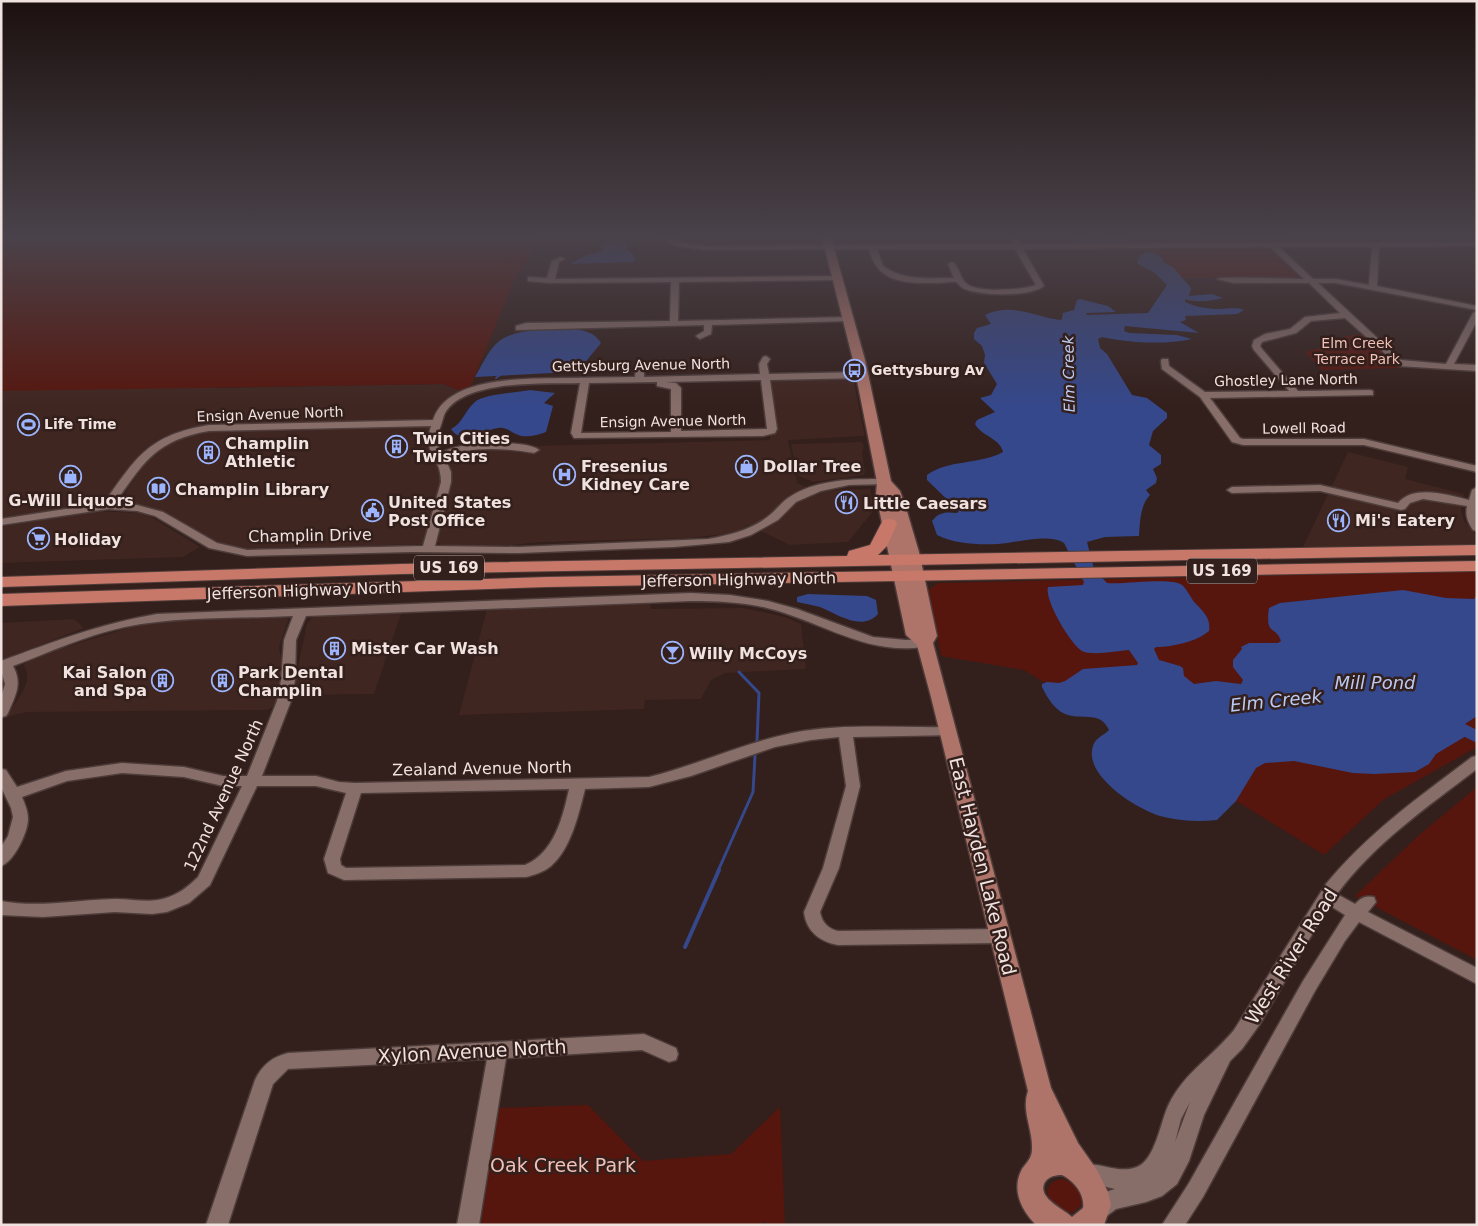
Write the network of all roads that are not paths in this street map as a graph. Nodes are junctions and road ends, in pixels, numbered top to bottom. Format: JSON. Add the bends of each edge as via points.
{"nodes":[{"id":1,"x":675,"y":294,"type":"edge"},
{"id":2,"x":841,"y":294,"type":"edge"},
{"id":3,"x":1325,"y":294,"type":"edge"},
{"id":4,"x":1405,"y":294,"type":"edge"},
{"id":5,"x":1477,"y":308,"type":"edge"},
{"id":6,"x":1477,"y":313,"type":"edge"},
{"id":7,"x":1347,"y":314,"type":"junction"},
{"id":8,"x":848,"y":319,"type":"junction"},
{"id":9,"x":674,"y":323,"type":"junction"},
{"id":10,"x":708,"y":323,"type":"junction"},
{"id":11,"x":519,"y":328,"type":"dead end"},
{"id":12,"x":700,"y":336,"type":"dead end"},
{"id":13,"x":1249,"y":336,"type":"dead end"},
{"id":14,"x":1259,"y":339,"type":"junction"},
{"id":15,"x":766,"y":359,"type":"dead end"},
{"id":16,"x":1165,"y":361,"type":"dead end"},
{"id":17,"x":640,"y":366,"type":"dead end"},
{"id":18,"x":1449,"y":366,"type":"junction"},
{"id":19,"x":1477,"y":368,"type":"edge"},
{"id":20,"x":863,"y":375,"type":"junction"},
{"id":21,"x":765,"y":377,"type":"junction"},
{"id":22,"x":639,"y":379,"type":"junction"},
{"id":23,"x":584,"y":383,"type":"junction"},
{"id":24,"x":1370,"y":393,"type":"dead end"},
{"id":25,"x":1296,"y":394,"type":"junction"},
{"id":26,"x":1202,"y":395,"type":"junction"},
{"id":27,"x":437,"y":423,"type":"junction"},
{"id":28,"x":676,"y":435,"type":"junction"},
{"id":29,"x":534,"y":450,"type":"dead end"},
{"id":30,"x":441,"y":460,"type":"junction"},
{"id":31,"x":1477,"y":469,"type":"edge"},
{"id":32,"x":884,"y":482,"type":"junction"},
{"id":33,"x":1232,"y":490,"type":"dead end"},
{"id":34,"x":1477,"y":490,"type":"edge"},
{"id":35,"x":1473,"y":504,"type":"junction"},
{"id":36,"x":108,"y":506,"type":"junction"},
{"id":37,"x":1,"y":522,"type":"edge"},
{"id":38,"x":889,"y":524,"type":"junction"},
{"id":39,"x":1477,"y":528,"type":"edge"},
{"id":40,"x":428,"y":549,"type":"junction"},
{"id":41,"x":1477,"y":550,"type":"edge"},
{"id":42,"x":755,"y":562,"type":"junction"},
{"id":43,"x":1099,"y":565,"type":"junction"},
{"id":44,"x":1477,"y":566,"type":"edge"},
{"id":45,"x":906,"y":568,"type":"junction"},
{"id":46,"x":1,"y":582,"type":"edge"},
{"id":47,"x":1,"y":600,"type":"edge"},
{"id":48,"x":302,"y":611,"type":"junction"},
{"id":49,"x":925,"y":643,"type":"junction"},
{"id":50,"x":4,"y":666,"type":"edge"},
{"id":51,"x":1,"y":713,"type":"edge"},
{"id":52,"x":949,"y":732,"type":"junction"},
{"id":53,"x":846,"y":734,"type":"junction"},
{"id":54,"x":1477,"y":760,"type":"edge"},
{"id":55,"x":1,"y":774,"type":"edge"},
{"id":56,"x":252,"y":782,"type":"junction"},
{"id":57,"x":578,"y":784,"type":"junction"},
{"id":58,"x":356,"y":788,"type":"junction"},
{"id":59,"x":13,"y":794,"type":"junction"},
{"id":60,"x":1,"y":860,"type":"edge"},
{"id":61,"x":1327,"y":896,"type":"junction"},
{"id":62,"x":1,"y":908,"type":"edge"},
{"id":63,"x":1362,"y":908,"type":"junction"},
{"id":64,"x":1000,"y":936,"type":"junction"},
{"id":65,"x":1477,"y":977,"type":"edge"},
{"id":66,"x":498,"y":1050,"type":"junction"},
{"id":67,"x":669,"y":1054,"type":"dead end"},
{"id":68,"x":1222,"y":1058,"type":"junction"},
{"id":69,"x":1038,"y":1090,"type":"junction"},
{"id":70,"x":1038,"y":1170,"type":"junction"},
{"id":71,"x":1083,"y":1172,"type":"junction"},
{"id":72,"x":1035,"y":1213,"type":"edge"},
{"id":73,"x":1089,"y":1219,"type":"edge"},
{"id":74,"x":218,"y":1225,"type":"edge"},
{"id":75,"x":468,"y":1225,"type":"edge"},
{"id":76,"x":1061,"y":1225,"type":"edge"},
{"id":77,"x":1172,"y":1225,"type":"edge"}],
"edges":[{"from":1,"to":9,"type":"street"},
{"from":2,"to":8,"type":"main road","name":"East Hayden Lake Road"},
{"from":3,"to":7,"type":"street"},
{"from":4,"to":5,"type":"street"},
{"from":6,"to":18,"type":"street"},
{"from":7,"to":14,"type":"street","via":[[1316,317],[1293,331]]},
{"from":7,"to":18,"type":"street","via":[[1398,362]]},
{"from":8,"to":10,"type":"street"},
{"from":8,"to":20,"type":"main road","name":"East Hayden Lake Road"},
{"from":9,"to":10,"type":"street"},
{"from":9,"to":11,"type":"street"},
{"from":10,"to":12,"type":"street","via":[[708,332]]},
{"from":13,"to":14,"type":"street"},
{"from":14,"to":25,"type":"street","via":[[1258,350]]},
{"from":15,"to":21,"type":"street","via":[[763,364]]},
{"from":16,"to":26,"type":"street","name":"Lowell Road","via":[[1165,367]]},
{"from":17,"to":22,"type":"street"},
{"from":18,"to":19,"type":"street"},
{"from":20,"to":21,"type":"street","name":"Gettysburg Avenue North"},
{"from":20,"to":32,"type":"main road","name":"East Hayden Lake Road"},
{"from":21,"to":22,"type":"street","name":"Gettysburg Avenue North"},
{"from":21,"to":28,"type":"street","name":"Ensign Avenue North","via":[[772,429],[768,432]]},
{"from":22,"to":23,"type":"street","name":"Gettysburg Avenue North"},
{"from":23,"to":27,"type":"street","name":"Gettysburg Avenue North","via":[[516,382],[480,388],[450,402],[440,413]]},
{"from":23,"to":28,"type":"street","via":[[672,385],[676,388]]},
{"from":23,"to":28,"type":"street","name":"Ensign Avenue North","via":[[578,436]]},
{"from":24,"to":25,"type":"street","name":"Ghostley Lane North"},
{"from":25,"to":26,"type":"street","name":"Ghostley Lane North"},
{"from":26,"to":31,"type":"street","name":"Lowell Road","via":[[1236,440],[1243,442],[1353,441]]},
{"from":27,"to":30,"type":"street","via":[[432,440]]},
{"from":27,"to":36,"type":"street","name":"Ensign Avenue North","via":[[209,428],[184,432],[154,445]]},
{"from":29,"to":30,"type":"street","via":[[514,447],[466,449],[449,452]]},
{"from":30,"to":40,"type":"street","via":[[446,482]]},
{"from":32,"to":38,"type":"main road","name":"East Hayden Lake Road","via":[[883,495]]},
{"from":32,"to":40,"type":"street","name":"Champlin Drive","via":[[849,482],[818,488],[792,500],[774,518],[759,527],[729,539],[519,550]]},
{"from":32,"to":45,"type":"main road","name":"East Hayden Lake Road","via":[[893,491]]},
{"from":33,"to":35,"type":"street","via":[[1320,488],[1401,507],[1408,499],[1427,496]]},
{"from":34,"to":35,"type":"street"},
{"from":35,"to":39,"type":"street","via":[[1471,517]]},
{"from":36,"to":37,"type":"street","name":"Champlin Drive"},
{"from":36,"to":40,"type":"street","name":"Champlin Drive","via":[[158,514],[213,546],[247,554]]},
{"from":38,"to":42,"type":"highway","via":[[880,545],[864,554]]},
{"from":38,"to":45,"type":"main road","name":"East Hayden Lake Road"},
{"from":41,"to":43,"type":"highway","name":"Jefferson Highway North","number":"US 169"},
{"from":42,"to":45,"type":"highway","name":"Jefferson Highway North","number":"US 169"},
{"from":42,"to":46,"type":"highway","name":"Jefferson Highway North","number":"US 169"},
{"from":43,"to":44,"type":"highway","name":"Jefferson Highway North","number":"US 169"},
{"from":43,"to":45,"type":"highway","name":"Jefferson Highway North","number":"US 169"},
{"from":45,"to":47,"type":"highway","name":"Jefferson Highway North","number":"US 169"},
{"from":45,"to":49,"type":"main road","name":"East Hayden Lake Road","via":[[914,635]]},
{"from":48,"to":49,"type":"street","via":[[712,597],[777,607],[868,640],[899,645]]},
{"from":48,"to":50,"type":"street","via":[[132,622],[79,636]]},
{"from":48,"to":56,"type":"street","name":"122nd Avenue North","via":[[290,640],[284,701]]},
{"from":49,"to":52,"type":"main road","name":"East Hayden Lake Road"},
{"from":50,"to":51,"type":"street","via":[[14,677]]},
{"from":52,"to":53,"type":"street","name":"Zealand Avenue North"},
{"from":52,"to":64,"type":"main road","name":"East Hayden Lake Road"},
{"from":53,"to":57,"type":"street","name":"Zealand Avenue North","via":[[809,735],[778,741],[681,775],[649,782]]},
{"from":53,"to":64,"type":"street","via":[[853,778],[831,868],[812,912],[812,918],[820,929],[827,935],[842,938]]},
{"from":54,"to":61,"type":"street","name":"West River Road","via":[[1380,838]]},
{"from":55,"to":59,"type":"street"},
{"from":56,"to":58,"type":"street","name":"Zealand Avenue North","via":[[316,782]]},
{"from":56,"to":59,"type":"street","name":"Zealand Avenue North","via":[[223,781],[184,772],[122,768],[66,776]]},
{"from":56,"to":62,"type":"street","name":"122nd Avenue North","via":[[204,881],[183,898],[152,907]]},
{"from":57,"to":58,"type":"street","name":"Zealand Avenue North"},
{"from":57,"to":58,"type":"street","via":[[572,811],[553,853],[526,871],[344,874],[334,869],[332,859]]},
{"from":59,"to":60,"type":"street","via":[[22,820],[16,839]]},
{"from":61,"to":63,"type":"street"},
{"from":61,"to":68,"type":"street","name":"West River Road","via":[[1303,930],[1254,1017]]},
{"from":63,"to":65,"type":"street"},
{"from":63,"to":77,"type":"street","name":"West River Road","via":[[1309,986],[1196,1190]]},
{"from":64,"to":69,"type":"main road","name":"East Hayden Lake Road"},
{"from":66,"to":67,"type":"street","name":"Xylon Avenue North","via":[[644,1042]]},
{"from":66,"to":74,"type":"street","name":"Xylon Avenue North","via":[[288,1061],[273,1068],[265,1080]]},
{"from":66,"to":75,"type":"street"},
{"from":68,"to":71,"type":"street","name":"West River Road","via":[[1188,1089],[1172,1117],[1160,1157],[1147,1172],[1126,1180]]},
{"from":68,"to":73,"type":"street","name":"West River Road","via":[[1194,1115],[1180,1161],[1170,1178],[1155,1190],[1110,1199]]},
{"from":69,"to":70,"type":"main road","name":"East Hayden Lake Road","via":[[1046,1152]]},
{"from":69,"to":71,"type":"main road","name":"East Hayden Lake Road","via":[[1070,1157]]},
{"from":70,"to":71,"type":"main road","via":[[1063,1163]]},
{"from":70,"to":72,"type":"main road","name":"East Hayden Lake Road","via":[[1031,1183]]},
{"from":71,"to":73,"type":"main road","name":"East Hayden Lake Road","via":[[1095,1190],[1097,1201]]},
{"from":72,"to":76,"type":"main road"}]}
